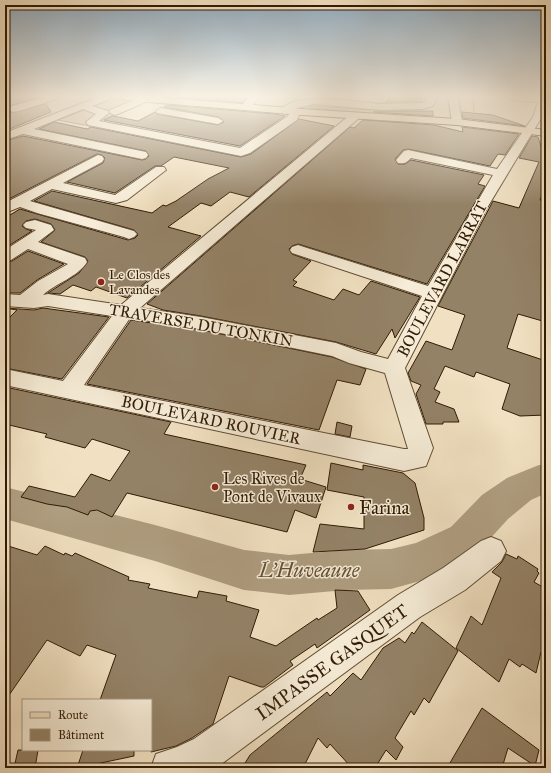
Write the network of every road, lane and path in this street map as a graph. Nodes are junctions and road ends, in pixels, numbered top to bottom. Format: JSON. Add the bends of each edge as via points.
{"nodes":[{"id":1,"x":15,"y":133,"type":"edge"},
{"id":2,"x":37,"y":133,"type":"edge"},
{"id":3,"x":71,"y":133,"type":"edge"},
{"id":4,"x":104,"y":133,"type":"edge"},
{"id":5,"x":144,"y":133,"type":"edge"},
{"id":6,"x":271,"y":133,"type":"edge"},
{"id":7,"x":335,"y":133,"type":"edge"},
{"id":8,"x":527,"y":133,"type":"edge"},
{"id":9,"x":65,"y":136,"type":"dead end"},
{"id":10,"x":5,"y":137,"type":"edge"},
{"id":11,"x":151,"y":144,"type":"dead end"},
{"id":12,"x":142,"y":155,"type":"dead end"},
{"id":13,"x":98,"y":160,"type":"dead end"},
{"id":14,"x":402,"y":160,"type":"dead end"},
{"id":15,"x":160,"y":170,"type":"dead end"},
{"id":16,"x":500,"y":173,"type":"junction"},
{"id":17,"x":49,"y":187,"type":"junction"},
{"id":18,"x":20,"y":202,"type":"junction"},
{"id":19,"x":5,"y":209,"type":"edge"},
{"id":20,"x":31,"y":225,"type":"dead end"},
{"id":21,"x":129,"y":234,"type":"dead end"},
{"id":22,"x":26,"y":243,"type":"junction"},
{"id":23,"x":298,"y":250,"type":"dead end"},
{"id":24,"x":5,"y":257,"type":"edge"},
{"id":25,"x":432,"y":293,"type":"junction"},
{"id":26,"x":5,"y":300,"type":"edge"},
{"id":27,"x":25,"y":301,"type":"junction"},
{"id":28,"x":125,"y":311,"type":"junction"},
{"id":29,"x":394,"y":368,"type":"junction"},
{"id":30,"x":5,"y":377,"type":"edge"},
{"id":31,"x":68,"y":391,"type":"junction"},
{"id":32,"x":417,"y":458,"type":"joint"},
{"id":33,"x":491,"y":551,"type":"dead end"},
{"id":34,"x":178,"y":767,"type":"edge"}],
"edges":[{"from":1,"to":10,"type":"street"},
{"from":2,"to":12,"type":"street"},
{"from":3,"to":9,"type":"street"},
{"from":4,"to":11,"type":"street"},
{"from":5,"to":6,"type":"street","via":[[241,152]]},
{"from":7,"to":28,"type":"street"},
{"from":8,"to":16,"type":"street","name":"BOULEVARD LARRAT"},
{"from":13,"to":17,"type":"street"},
{"from":14,"to":16,"type":"street","via":[[408,154]]},
{"from":15,"to":17,"type":"street","via":[[116,199]]},
{"from":16,"to":25,"type":"street","name":"BOULEVARD LARRAT"},
{"from":17,"to":18,"type":"street"},
{"from":18,"to":19,"type":"street"},
{"from":18,"to":21,"type":"street"},
{"from":20,"to":22,"type":"street","via":[[46,230]]},
{"from":22,"to":24,"type":"street"},
{"from":22,"to":27,"type":"street","via":[[79,262]]},
{"from":23,"to":25,"type":"street"},
{"from":25,"to":29,"type":"street","name":"BOULEVARD LARRAT"},
{"from":26,"to":27,"type":"street","name":"TRAVERSE DU TONKIN"},
{"from":27,"to":28,"type":"street","name":"TRAVERSE DU TONKIN","via":[[48,300]]},
{"from":28,"to":29,"type":"street","name":"TRAVERSE DU TONKIN","via":[[280,338],[336,350]]},
{"from":28,"to":31,"type":"street"},
{"from":29,"to":32,"type":"street","name":"BOULEVARD LARRAT","via":[[421,448]]},
{"from":30,"to":31,"type":"street","name":"BOULEVARD ROUVIER"},
{"from":31,"to":32,"type":"street","name":"BOULEVARD ROUVIER","via":[[404,460]]},
{"from":33,"to":34,"type":"street","name":"IMPASSE GASQUET","via":[[454,579],[409,606],[206,752]]}]}
